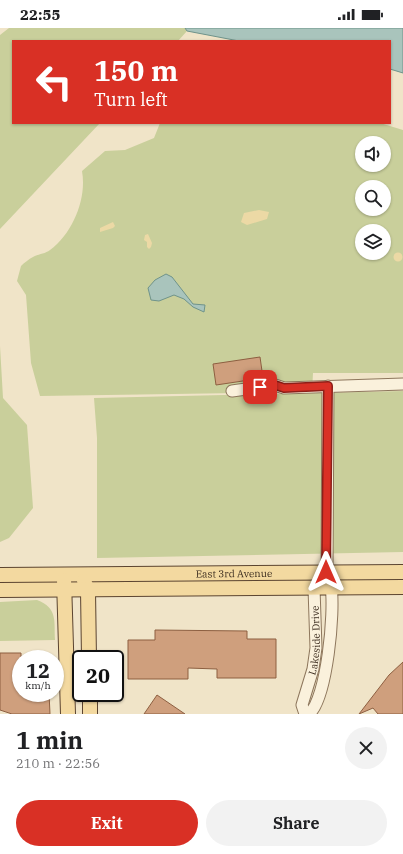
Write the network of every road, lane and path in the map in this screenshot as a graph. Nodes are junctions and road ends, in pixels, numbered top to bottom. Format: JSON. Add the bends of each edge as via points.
{"nodes":[{"id":1,"x":403,"y":384,"type":"edge"},
{"id":2,"x":328,"y":386,"type":"junction"},
{"id":3,"x":232,"y":390,"type":"dead end"},
{"id":4,"x":326,"y":572,"type":"junction"},
{"id":5,"x":403,"y":572,"type":"edge"},
{"id":6,"x":82,"y":574,"type":"junction"},
{"id":7,"x":0,"y":575,"type":"edge"},
{"id":8,"x":64,"y":575,"type":"junction"},
{"id":9,"x":403,"y":587,"type":"edge"},
{"id":10,"x":314,"y":588,"type":"junction"},
{"id":11,"x":331,"y":588,"type":"junction"},
{"id":12,"x":0,"y":590,"type":"edge"},
{"id":13,"x":65,"y":590,"type":"junction"},
{"id":14,"x":88,"y":590,"type":"junction"},
{"id":15,"x":89,"y":650,"type":"edge"},
{"id":16,"x":90,"y":702,"type":"edge"},
{"id":17,"x":68,"y":714,"type":"edge"},
{"id":18,"x":90,"y":714,"type":"edge"},
{"id":19,"x":305,"y":714,"type":"edge"},
{"id":20,"x":309,"y":714,"type":"edge"}],
"edges":[{"from":1,"to":2,"type":"street"},
{"from":2,"to":3,"type":"street","via":[[284,388],[275,385]]},
{"from":2,"to":4,"type":"street","name":"Lakeside Drive"},
{"from":4,"to":5,"type":"main road","name":"East 3rd Avenue"},
{"from":4,"to":6,"type":"main road","name":"East 3rd Avenue"},
{"from":4,"to":10,"type":"street"},
{"from":4,"to":11,"type":"street","name":"Lakeside Drive"},
{"from":6,"to":8,"type":"main road","name":"East 3rd Avenue"},
{"from":6,"to":14,"type":"main road"},
{"from":7,"to":8,"type":"main road","name":"East 3rd Avenue"},
{"from":8,"to":13,"type":"main road"},
{"from":9,"to":11,"type":"main road","name":"East 3rd Avenue"},
{"from":10,"to":11,"type":"main road","name":"East 3rd Avenue"},
{"from":10,"to":14,"type":"main road","name":"East 3rd Avenue"},
{"from":10,"to":19,"type":"street","name":"Lakeside Drive","via":[[316,648],[313,669],[302,705]]},
{"from":11,"to":20,"type":"street","name":"Lakeside Drive","via":[[331,630],[325,676],[318,702]]},
{"from":12,"to":13,"type":"main road","name":"East 3rd Avenue"},
{"from":13,"to":14,"type":"main road","name":"East 3rd Avenue"},
{"from":13,"to":17,"type":"main road"},
{"from":14,"to":15,"type":"main road"},
{"from":16,"to":18,"type":"main road"}]}
